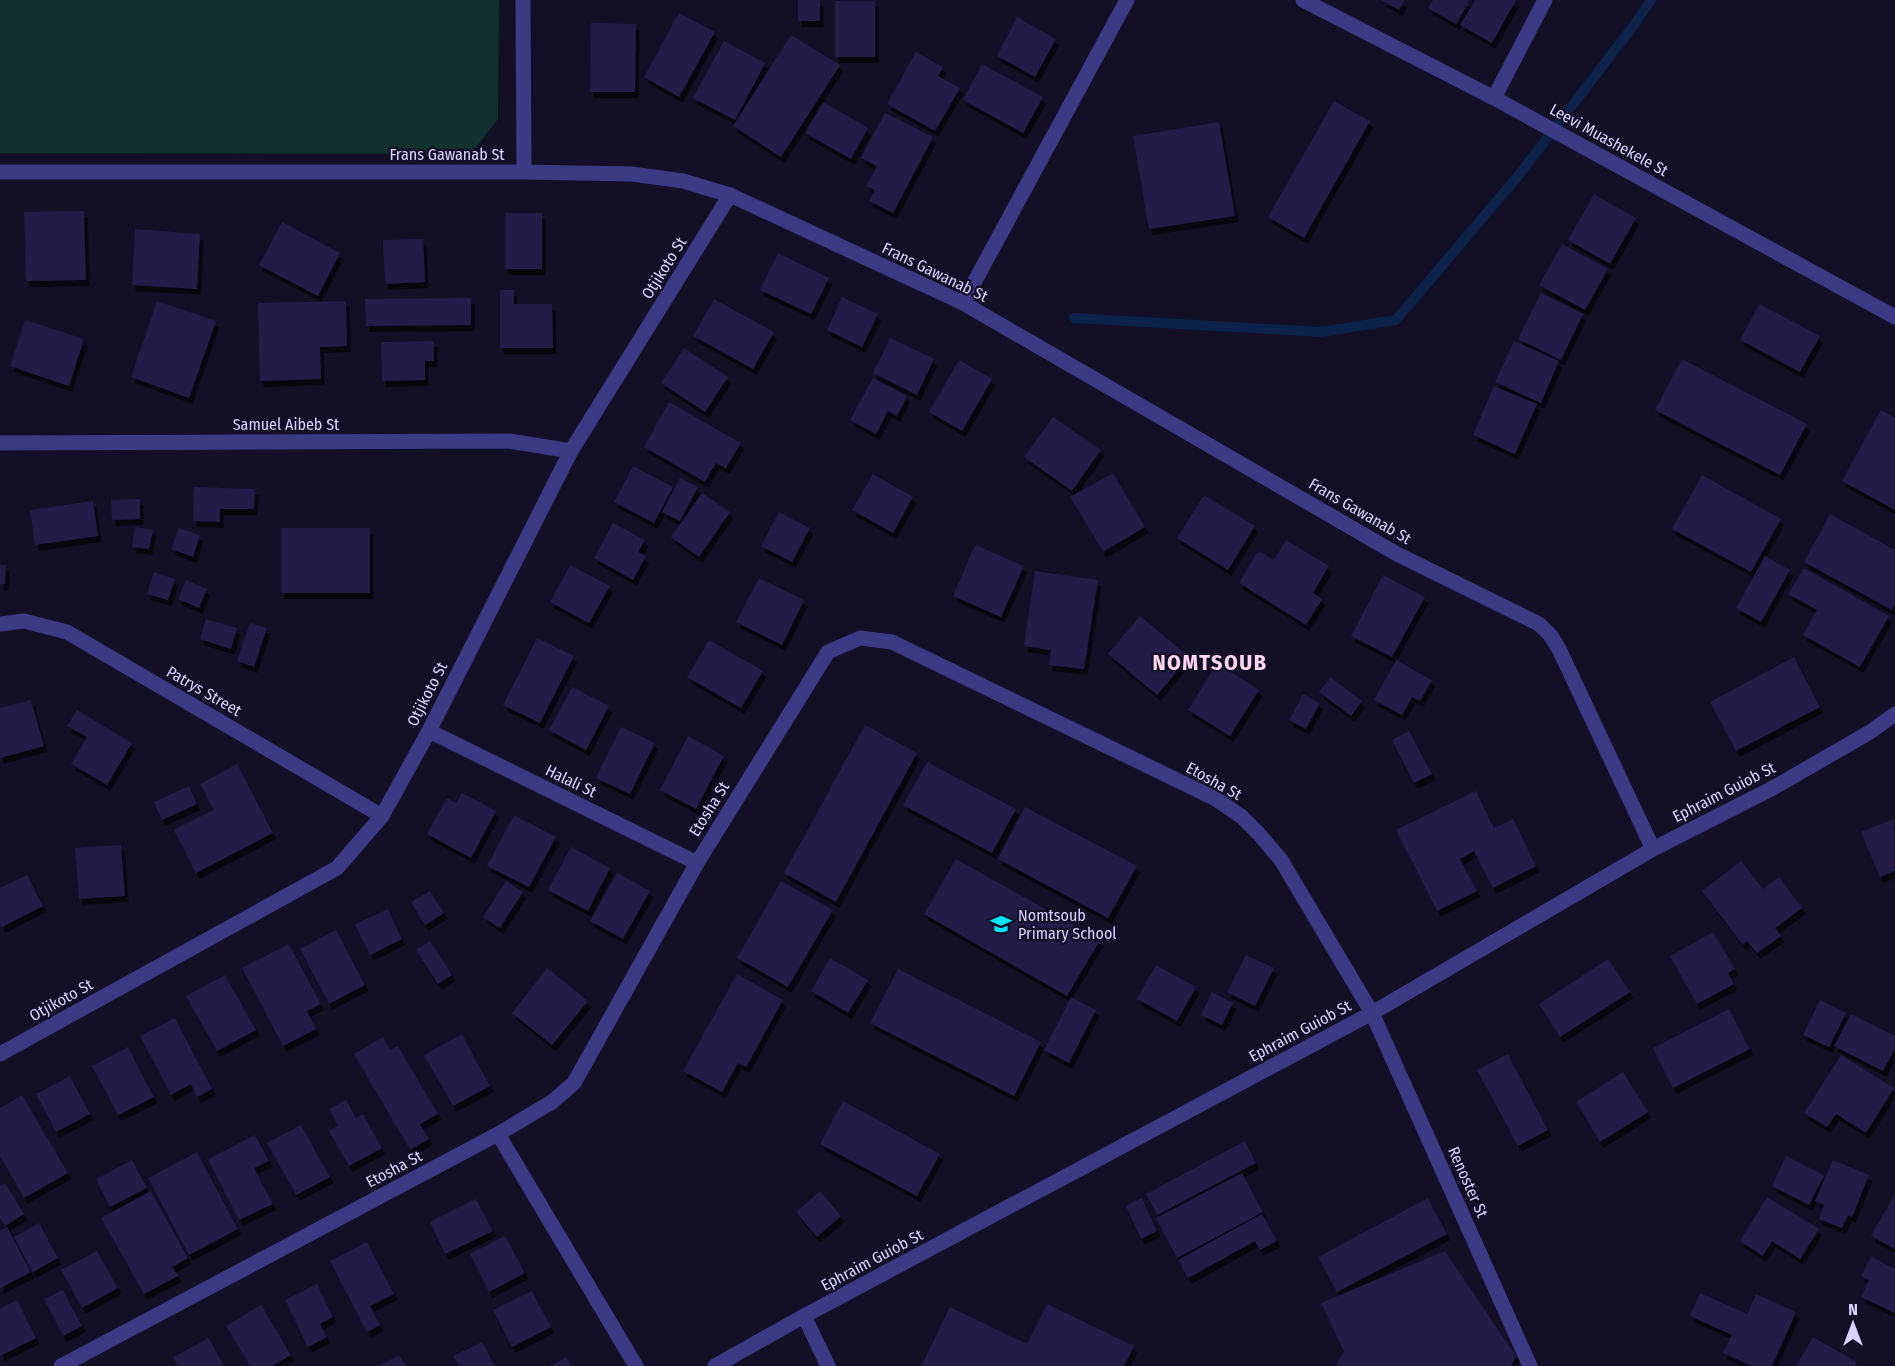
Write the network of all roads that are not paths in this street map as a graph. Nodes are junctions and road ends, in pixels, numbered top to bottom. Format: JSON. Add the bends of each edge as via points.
{"nodes":[{"id":1,"x":524,"y":0,"type":"edge"},
{"id":2,"x":1127,"y":0,"type":"edge"},
{"id":3,"x":1303,"y":0,"type":"edge"},
{"id":4,"x":1545,"y":0,"type":"edge"},
{"id":5,"x":1494,"y":98,"type":"junction"},
{"id":6,"x":0,"y":172,"type":"edge"},
{"id":7,"x":524,"y":172,"type":"junction"},
{"id":8,"x":730,"y":195,"type":"junction"},
{"id":9,"x":963,"y":303,"type":"junction"},
{"id":10,"x":1895,"y":317,"type":"edge"},
{"id":11,"x":0,"y":443,"type":"edge"},
{"id":12,"x":571,"y":451,"type":"junction"},
{"id":13,"x":0,"y":624,"type":"edge"},
{"id":14,"x":1895,"y":714,"type":"edge"},
{"id":15,"x":429,"y":731,"type":"junction"},
{"id":16,"x":382,"y":816,"type":"junction"},
{"id":17,"x":1653,"y":849,"type":"junction"},
{"id":18,"x":697,"y":863,"type":"junction"},
{"id":19,"x":1372,"y":1013,"type":"junction"},
{"id":20,"x":0,"y":1054,"type":"edge"},
{"id":21,"x":498,"y":1134,"type":"junction"},
{"id":22,"x":804,"y":1316,"type":"junction"},
{"id":23,"x":61,"y":1366,"type":"edge"},
{"id":24,"x":636,"y":1366,"type":"edge"},
{"id":25,"x":715,"y":1366,"type":"edge"},
{"id":26,"x":828,"y":1366,"type":"edge"},
{"id":27,"x":1530,"y":1366,"type":"edge"}],
"edges":[{"from":1,"to":7,"type":"street"},
{"from":2,"to":9,"type":"street"},
{"from":3,"to":5,"type":"street","name":"Leevi Muashekele St"},
{"from":4,"to":5,"type":"street"},
{"from":5,"to":10,"type":"street","name":"Leevi Muashekele St"},
{"from":6,"to":7,"type":"street","name":"Frans Gawanab St"},
{"from":7,"to":8,"type":"street","name":"Frans Gawanab St","via":[[632,174],[683,180]]},
{"from":8,"to":9,"type":"street","name":"Frans Gawanab St"},
{"from":8,"to":12,"type":"street","name":"Otjikoto St"},
{"from":9,"to":17,"type":"street","name":"Frans Gawanab St","via":[[1397,554],[1539,624],[1559,649]]},
{"from":11,"to":12,"type":"street","name":"Samuel Aibeb St","via":[[509,441]]},
{"from":12,"to":15,"type":"street","name":"Otjikoto St"},
{"from":13,"to":16,"type":"street","name":"Patrys Street","via":[[24,621],[67,632]]},
{"from":14,"to":17,"type":"street","name":"Ephraim Guiob St","via":[[1773,788]]},
{"from":15,"to":16,"type":"street","name":"Otjikoto St"},
{"from":15,"to":18,"type":"street","name":"Halali St"},
{"from":16,"to":20,"type":"street","name":"Otjikoto St","via":[[337,868]]},
{"from":17,"to":19,"type":"street","name":"Ephraim Guiob St"},
{"from":18,"to":19,"type":"street","name":"Etosha St","via":[[828,652],[860,638],[892,642],[1216,799],[1242,817],[1281,860]]},
{"from":18,"to":21,"type":"street","name":"Etosha St","via":[[574,1083],[552,1102]]},
{"from":19,"to":22,"type":"street","name":"Ephraim Guiob St"},
{"from":19,"to":27,"type":"street","name":"Renoster St"},
{"from":21,"to":23,"type":"street","name":"Etosha St"},
{"from":21,"to":24,"type":"street"},
{"from":22,"to":25,"type":"street","name":"Ephraim Guiob St"},
{"from":22,"to":26,"type":"street"}]}
